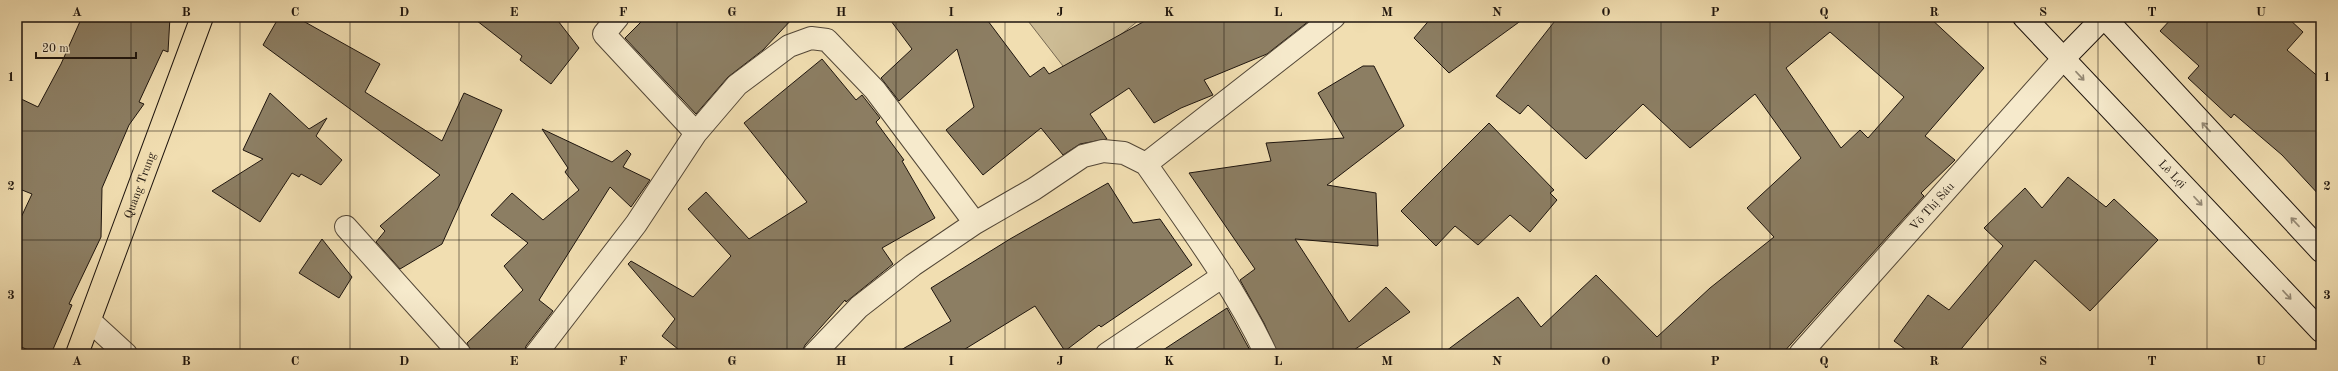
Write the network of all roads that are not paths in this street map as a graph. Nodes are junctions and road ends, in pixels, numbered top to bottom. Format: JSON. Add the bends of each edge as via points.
{"nodes":[{"id":1,"x":202,"y":17,"type":"edge"},
{"id":2,"x":618,"y":17,"type":"edge"},
{"id":3,"x":1334,"y":17,"type":"edge"},
{"id":4,"x":2024,"y":17,"type":"edge"},
{"id":5,"x":2104,"y":17,"type":"edge"},
{"id":6,"x":2063,"y":59,"type":"junction"},
{"id":7,"x":696,"y":133,"type":"junction"},
{"id":8,"x":1146,"y":164,"type":"junction"},
{"id":9,"x":975,"y":223,"type":"junction"},
{"id":10,"x":346,"y":227,"type":"dead end"},
{"id":11,"x":2321,"y":251,"type":"edge"},
{"id":12,"x":1223,"y":276,"type":"junction"},
{"id":13,"x":90,"y":321,"type":"junction"},
{"id":14,"x":2321,"y":331,"type":"edge"},
{"id":15,"x":817,"y":353,"type":"edge"},
{"id":16,"x":77,"y":354,"type":"edge"},
{"id":17,"x":126,"y":354,"type":"edge"},
{"id":18,"x":460,"y":354,"type":"edge"},
{"id":19,"x":536,"y":354,"type":"edge"},
{"id":20,"x":1107,"y":354,"type":"edge"},
{"id":21,"x":1266,"y":354,"type":"edge"},
{"id":22,"x":1800,"y":354,"type":"edge"}],
"edges":[{"from":1,"to":13,"type":"main road","name":"Quang Trung"},
{"from":2,"to":7,"type":"street","via":[[604,34]]},
{"from":3,"to":8,"type":"street"},
{"from":4,"to":6,"type":"street","name":"Lê Lợi"},
{"from":5,"to":6,"type":"street","name":"Võ Thị Sáu"},
{"from":11,"to":5,"type":"street","one_way":true},
{"from":6,"to":14,"type":"street","name":"Lê Lợi","one_way":true},
{"from":6,"to":22,"type":"street","name":"Võ Thị Sáu"},
{"from":7,"to":9,"type":"street","via":[[737,85],[789,46],[811,38],[827,40],[875,90]]},
{"from":7,"to":19,"type":"street","via":[[636,224]]},
{"from":8,"to":9,"type":"street","via":[[1124,153],[1103,151],[1083,156],[1034,189]]},
{"from":8,"to":12,"type":"street"},
{"from":9,"to":15,"type":"street","via":[[913,265],[858,307]]},
{"from":10,"to":18,"type":"street"},
{"from":12,"to":20,"type":"street"},
{"from":12,"to":21,"type":"street"},
{"from":13,"to":16,"type":"main road","name":"Quang Trung"},
{"from":13,"to":17,"type":"street"}]}
